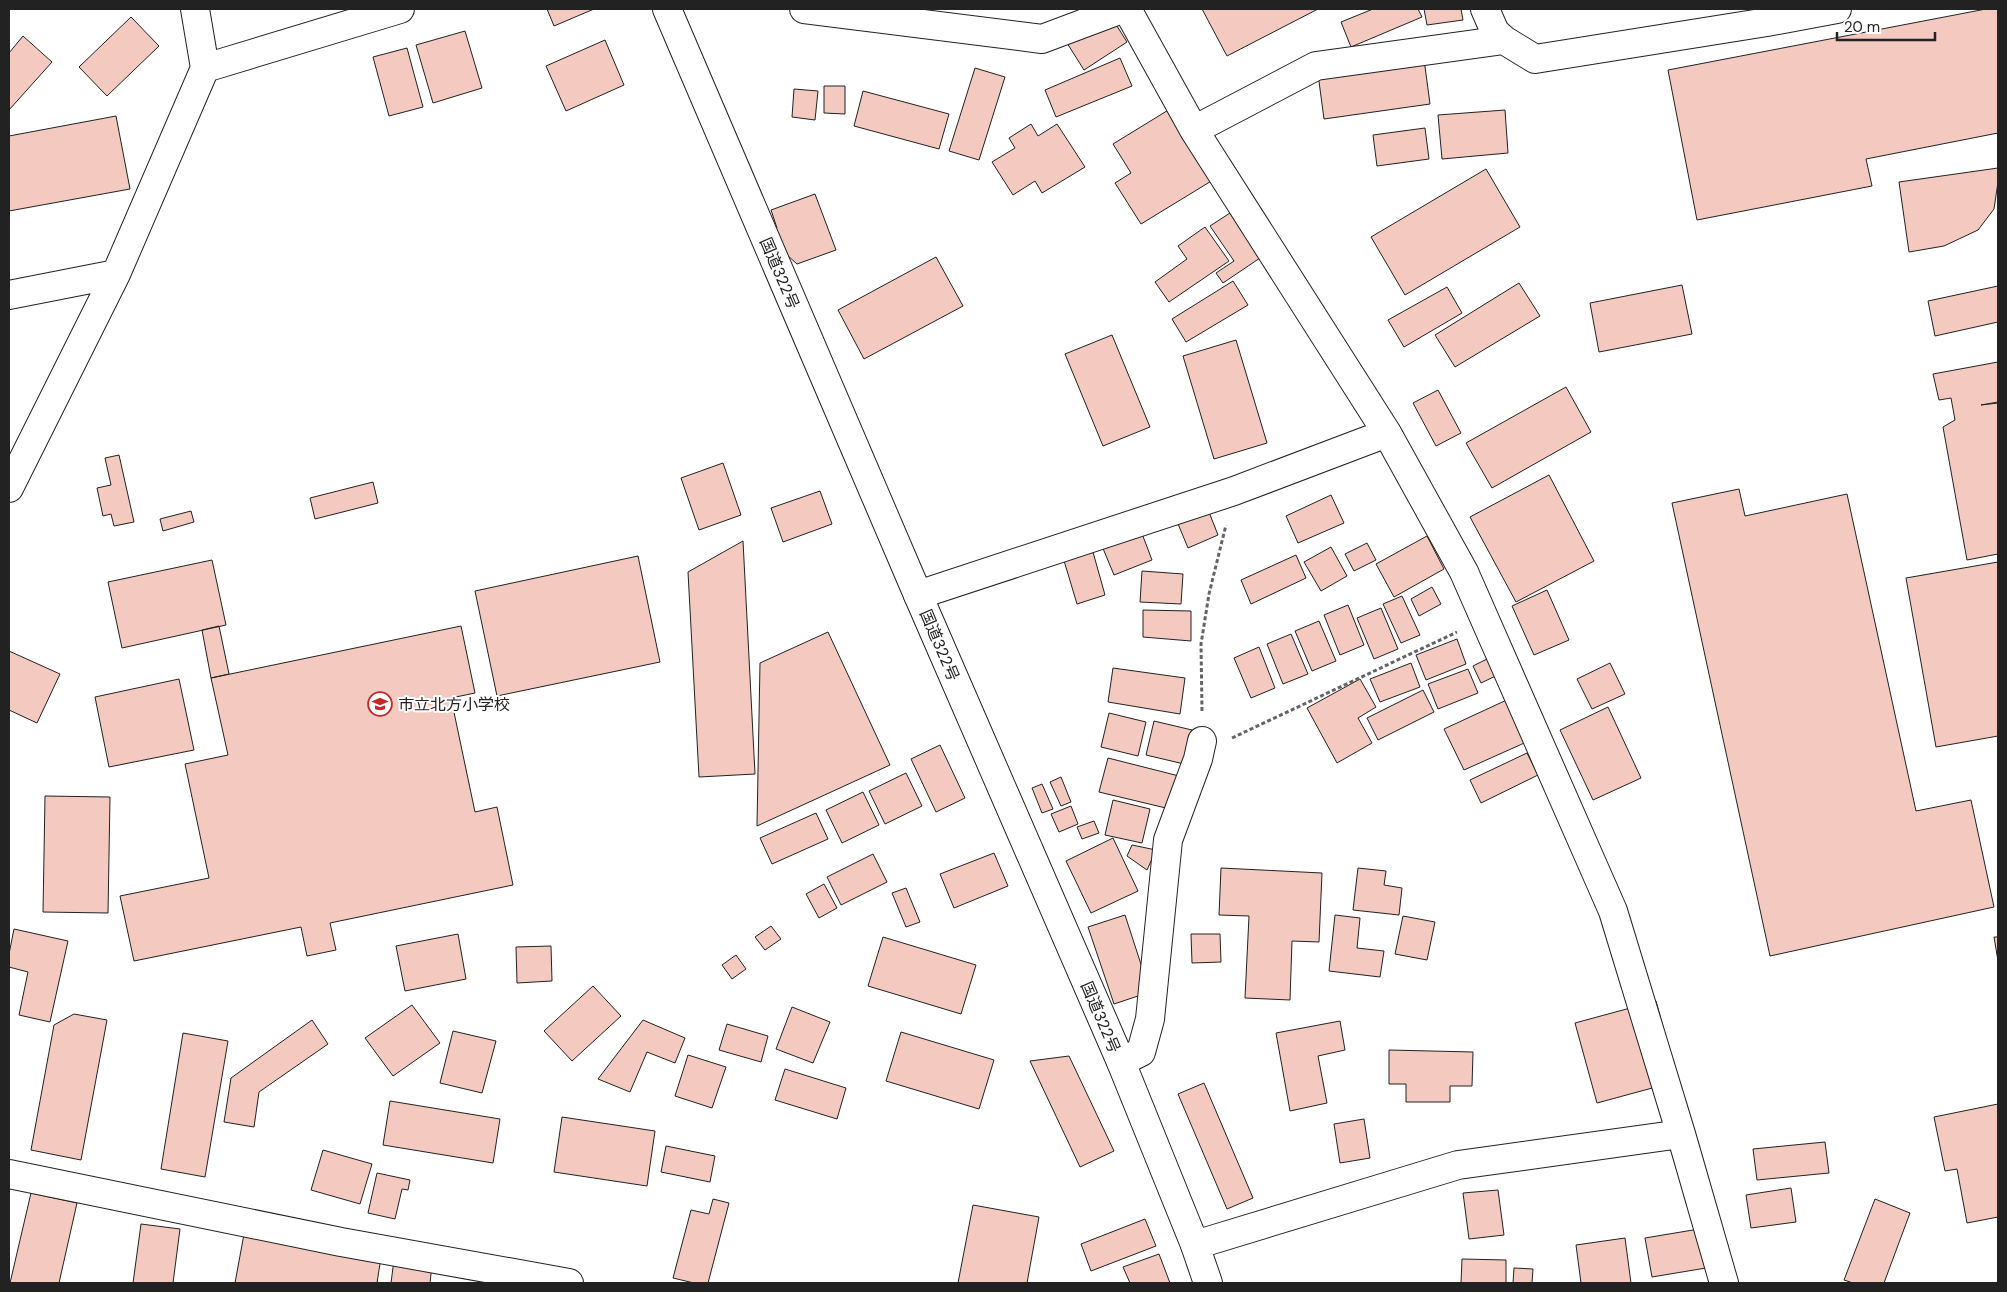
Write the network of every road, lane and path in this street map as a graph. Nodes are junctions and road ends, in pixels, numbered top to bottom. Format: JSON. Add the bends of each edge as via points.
{"nodes":[{"id":1,"x":195,"y":9,"type":"edge"},
{"id":2,"x":400,"y":9,"type":"edge"},
{"id":3,"x":667,"y":9,"type":"edge"},
{"id":4,"x":804,"y":9,"type":"edge"},
{"id":5,"x":1122,"y":9,"type":"edge"},
{"id":6,"x":1128,"y":9,"type":"edge"},
{"id":7,"x":1485,"y":9,"type":"edge"},
{"id":8,"x":1838,"y":9,"type":"edge"},
{"id":9,"x":1504,"y":40,"type":"junction"},
{"id":10,"x":205,"y":68,"type":"junction"},
{"id":11,"x":1194,"y":130,"type":"junction"},
{"id":12,"x":116,"y":274,"type":"junction"},
{"id":13,"x":9,"y":295,"type":"edge"},
{"id":14,"x":1387,"y":433,"type":"junction"},
{"id":15,"x":9,"y":488,"type":"edge"},
{"id":16,"x":1234,"y":491,"type":"junction"},
{"id":17,"x":918,"y":595,"type":"junction"},
{"id":18,"x":1485,"y":619,"type":"junction"},
{"id":19,"x":1202,"y":741,"type":"junction"},
{"id":20,"x":1121,"y":1062,"type":"junction"},
{"id":21,"x":1682,"y":1134,"type":"junction"},
{"id":22,"x":9,"y":1174,"type":"edge"},
{"id":23,"x":1195,"y":1245,"type":"junction"},
{"id":24,"x":569,"y":1283,"type":"edge"},
{"id":25,"x":1208,"y":1283,"type":"edge"},
{"id":26,"x":1724,"y":1283,"type":"edge"}],
"edges":[{"from":1,"to":10,"type":"main road"},
{"from":2,"to":10,"type":"main road"},
{"from":3,"to":17,"type":"main road","name":"国道322号"},
{"from":4,"to":5,"type":"main road","via":[[1042,39]]},
{"from":6,"to":11,"type":"main road"},
{"from":7,"to":9,"type":"main road","via":[[1495,32]]},
{"from":8,"to":9,"type":"main road","via":[[1535,59]]},
{"from":9,"to":11,"type":"main road","via":[[1316,66]]},
{"from":10,"to":12,"type":"main road"},
{"from":11,"to":14,"type":"main road"},
{"from":12,"to":13,"type":"main road"},
{"from":12,"to":15,"type":"main road"},
{"from":14,"to":16,"type":"main road"},
{"from":14,"to":18,"type":"main road","via":[[1464,572]]},
{"from":16,"to":17,"type":"main road"},
{"from":16,"to":19,"type":"path","via":[[1208,594],[1201,644]]},
{"from":17,"to":20,"type":"main road","name":"国道322号"},
{"from":18,"to":19,"type":"path","via":[[1221,744]]},
{"from":18,"to":21,"type":"main road","via":[[1613,911]]},
{"from":19,"to":20,"type":"main road","via":[[1168,840],[1150,1019],[1141,1052]]},
{"from":20,"to":23,"type":"main road","name":"国道322号"},
{"from":21,"to":23,"type":"main road","via":[[1458,1165]]},
{"from":21,"to":26,"type":"main road"},
{"from":22,"to":24,"type":"main road","via":[[341,1242]]},
{"from":23,"to":25,"type":"main road","name":"国道322号"}]}
